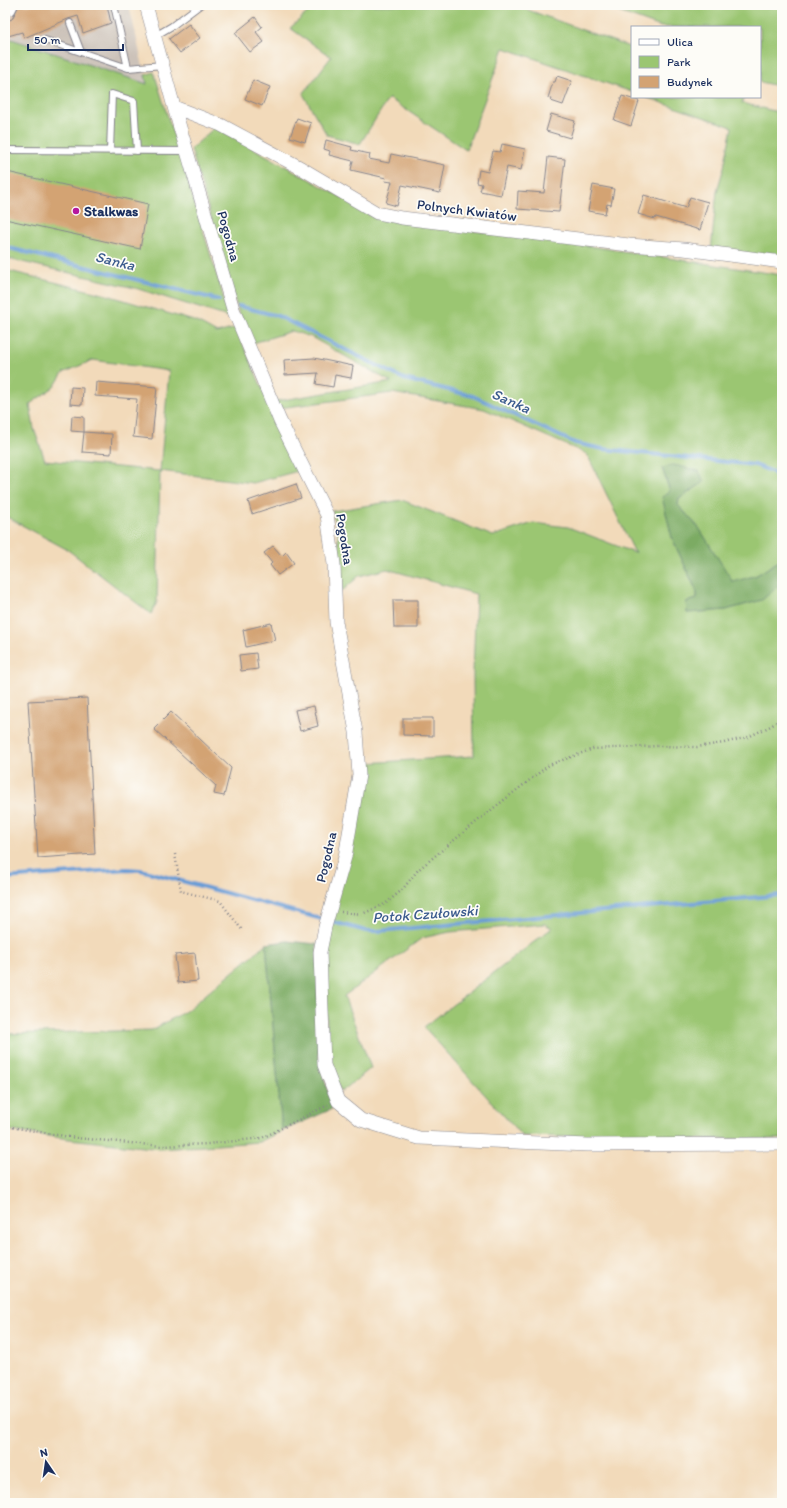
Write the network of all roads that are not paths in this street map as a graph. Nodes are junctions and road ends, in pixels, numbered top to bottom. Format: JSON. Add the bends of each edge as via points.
{"nodes":[{"id":1,"x":114,"y":5,"type":"edge"},
{"id":2,"x":146,"y":5,"type":"edge"},
{"id":3,"x":200,"y":5,"type":"edge"},
{"id":4,"x":70,"y":23,"type":"dead end"},
{"id":5,"x":155,"y":36,"type":"junction"},
{"id":6,"x":45,"y":40,"type":"dead end"},
{"id":7,"x":81,"y":52,"type":"junction"},
{"id":8,"x":163,"y":65,"type":"junction"},
{"id":9,"x":128,"y":68,"type":"junction"},
{"id":10,"x":174,"y":107,"type":"junction"},
{"id":11,"x":5,"y":150,"type":"edge"},
{"id":12,"x":110,"y":151,"type":"junction"},
{"id":13,"x":137,"y":151,"type":"junction"},
{"id":14,"x":188,"y":151,"type":"junction"},
{"id":15,"x":782,"y":262,"type":"edge"},
{"id":16,"x":782,"y":1144,"type":"edge"}],
"edges":[{"from":1,"to":9,"type":"lane"},
{"from":2,"to":5,"type":"street","name":"Pogodna"},
{"from":3,"to":5,"type":"lane"},
{"from":4,"to":7,"type":"lane"},
{"from":5,"to":8,"type":"street","name":"Pogodna"},
{"from":6,"to":7,"type":"lane"},
{"from":7,"to":9,"type":"lane"},
{"from":8,"to":9,"type":"lane"},
{"from":8,"to":10,"type":"street","name":"Pogodna"},
{"from":10,"to":14,"type":"street","name":"Pogodna"},
{"from":10,"to":15,"type":"street","name":"Polnych Kwiatów","via":[[228,128],[377,213]]},
{"from":11,"to":12,"type":"lane"},
{"from":12,"to":13,"type":"lane"},
{"from":12,"to":13,"type":"lane","via":[[112,94],[134,101]]},
{"from":13,"to":14,"type":"lane"},
{"from":14,"to":16,"type":"street","name":"Pogodna","via":[[233,309],[280,421],[327,514],[334,564],[336,622],[356,732],[359,775],[345,857],[320,952],[324,1065],[338,1100],[361,1120],[419,1138],[588,1145]]}]}
